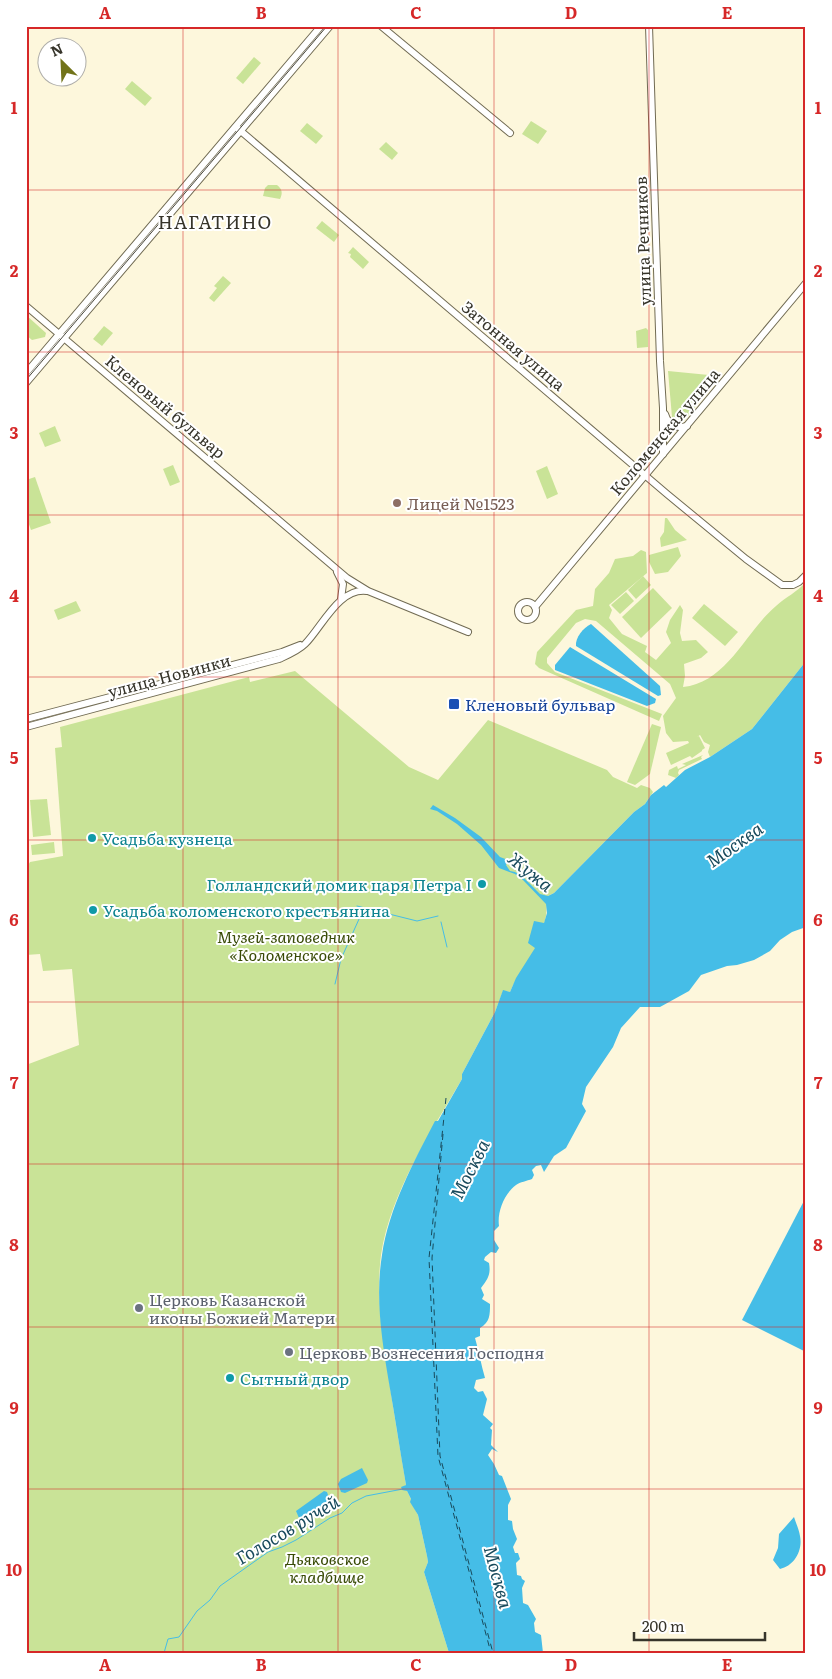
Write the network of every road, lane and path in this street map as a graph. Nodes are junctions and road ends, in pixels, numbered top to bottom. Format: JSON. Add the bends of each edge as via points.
{"nodes":[{"id":1,"x":321,"y":26,"type":"edge"},
{"id":2,"x":330,"y":26,"type":"edge"},
{"id":3,"x":381,"y":26,"type":"edge"},
{"id":4,"x":649,"y":26,"type":"edge"},
{"id":5,"x":238,"y":129,"type":"junction"},
{"id":6,"x":510,"y":133,"type":"dead end"},
{"id":7,"x":806,"y":283,"type":"edge"},
{"id":8,"x":26,"y":306,"type":"edge"},
{"id":9,"x":62,"y":336,"type":"junction"},
{"id":10,"x":26,"y":373,"type":"edge"},
{"id":11,"x":26,"y":383,"type":"edge"},
{"id":12,"x":663,"y":408,"type":"junction"},
{"id":13,"x":687,"y":426,"type":"junction"},
{"id":14,"x":663,"y":454,"type":"junction"},
{"id":15,"x":646,"y":475,"type":"junction"},
{"id":16,"x":333,"y":568,"type":"junction"},
{"id":17,"x":806,"y":575,"type":"edge"},
{"id":18,"x":368,"y":591,"type":"junction"},
{"id":19,"x":341,"y":599,"type":"junction"},
{"id":20,"x":532,"y":605,"type":"dead end"},
{"id":21,"x":468,"y":632,"type":"dead end"},
{"id":22,"x":249,"y":664,"type":"junction"},
{"id":23,"x":26,"y":719,"type":"edge"},
{"id":24,"x":26,"y":726,"type":"edge"}],
"edges":[{"from":1,"to":5,"type":"street"},
{"from":2,"to":5,"type":"street"},
{"from":3,"to":6,"type":"street"},
{"from":4,"to":12,"type":"street","name":"улица Речников"},
{"from":5,"to":9,"type":"street"},
{"from":5,"to":15,"type":"street","name":"Затонная улица"},
{"from":7,"to":13,"type":"street","name":"Коломенская улица"},
{"from":8,"to":9,"type":"street","name":"Кленовый бульвар"},
{"from":9,"to":10,"type":"street"},
{"from":9,"to":11,"type":"street"},
{"from":9,"to":16,"type":"street","name":"Кленовый бульвар"},
{"from":12,"to":13,"type":"street","via":[[672,426]]},
{"from":12,"to":14,"type":"street","name":"улица Речников"},
{"from":13,"to":14,"type":"street","name":"Коломенская улица"},
{"from":14,"to":15,"type":"street","name":"Коломенская улица"},
{"from":15,"to":17,"type":"street","name":"Затонная улица","via":[[776,582],[793,586]]},
{"from":15,"to":20,"type":"street","name":"Коломенская улица"},
{"from":16,"to":18,"type":"street","name":"Кленовый бульвар"},
{"from":16,"to":19,"type":"street","via":[[343,584]]},
{"from":18,"to":19,"type":"street","via":[[357,591]]},
{"from":18,"to":21,"type":"street","name":"Кленовый бульвар"},
{"from":19,"to":22,"type":"street","name":"улица Новинки","via":[[300,645]]},
{"from":22,"to":23,"type":"street","name":"улица Новинки"},
{"from":22,"to":24,"type":"street","name":"улица Новинки"}]}
